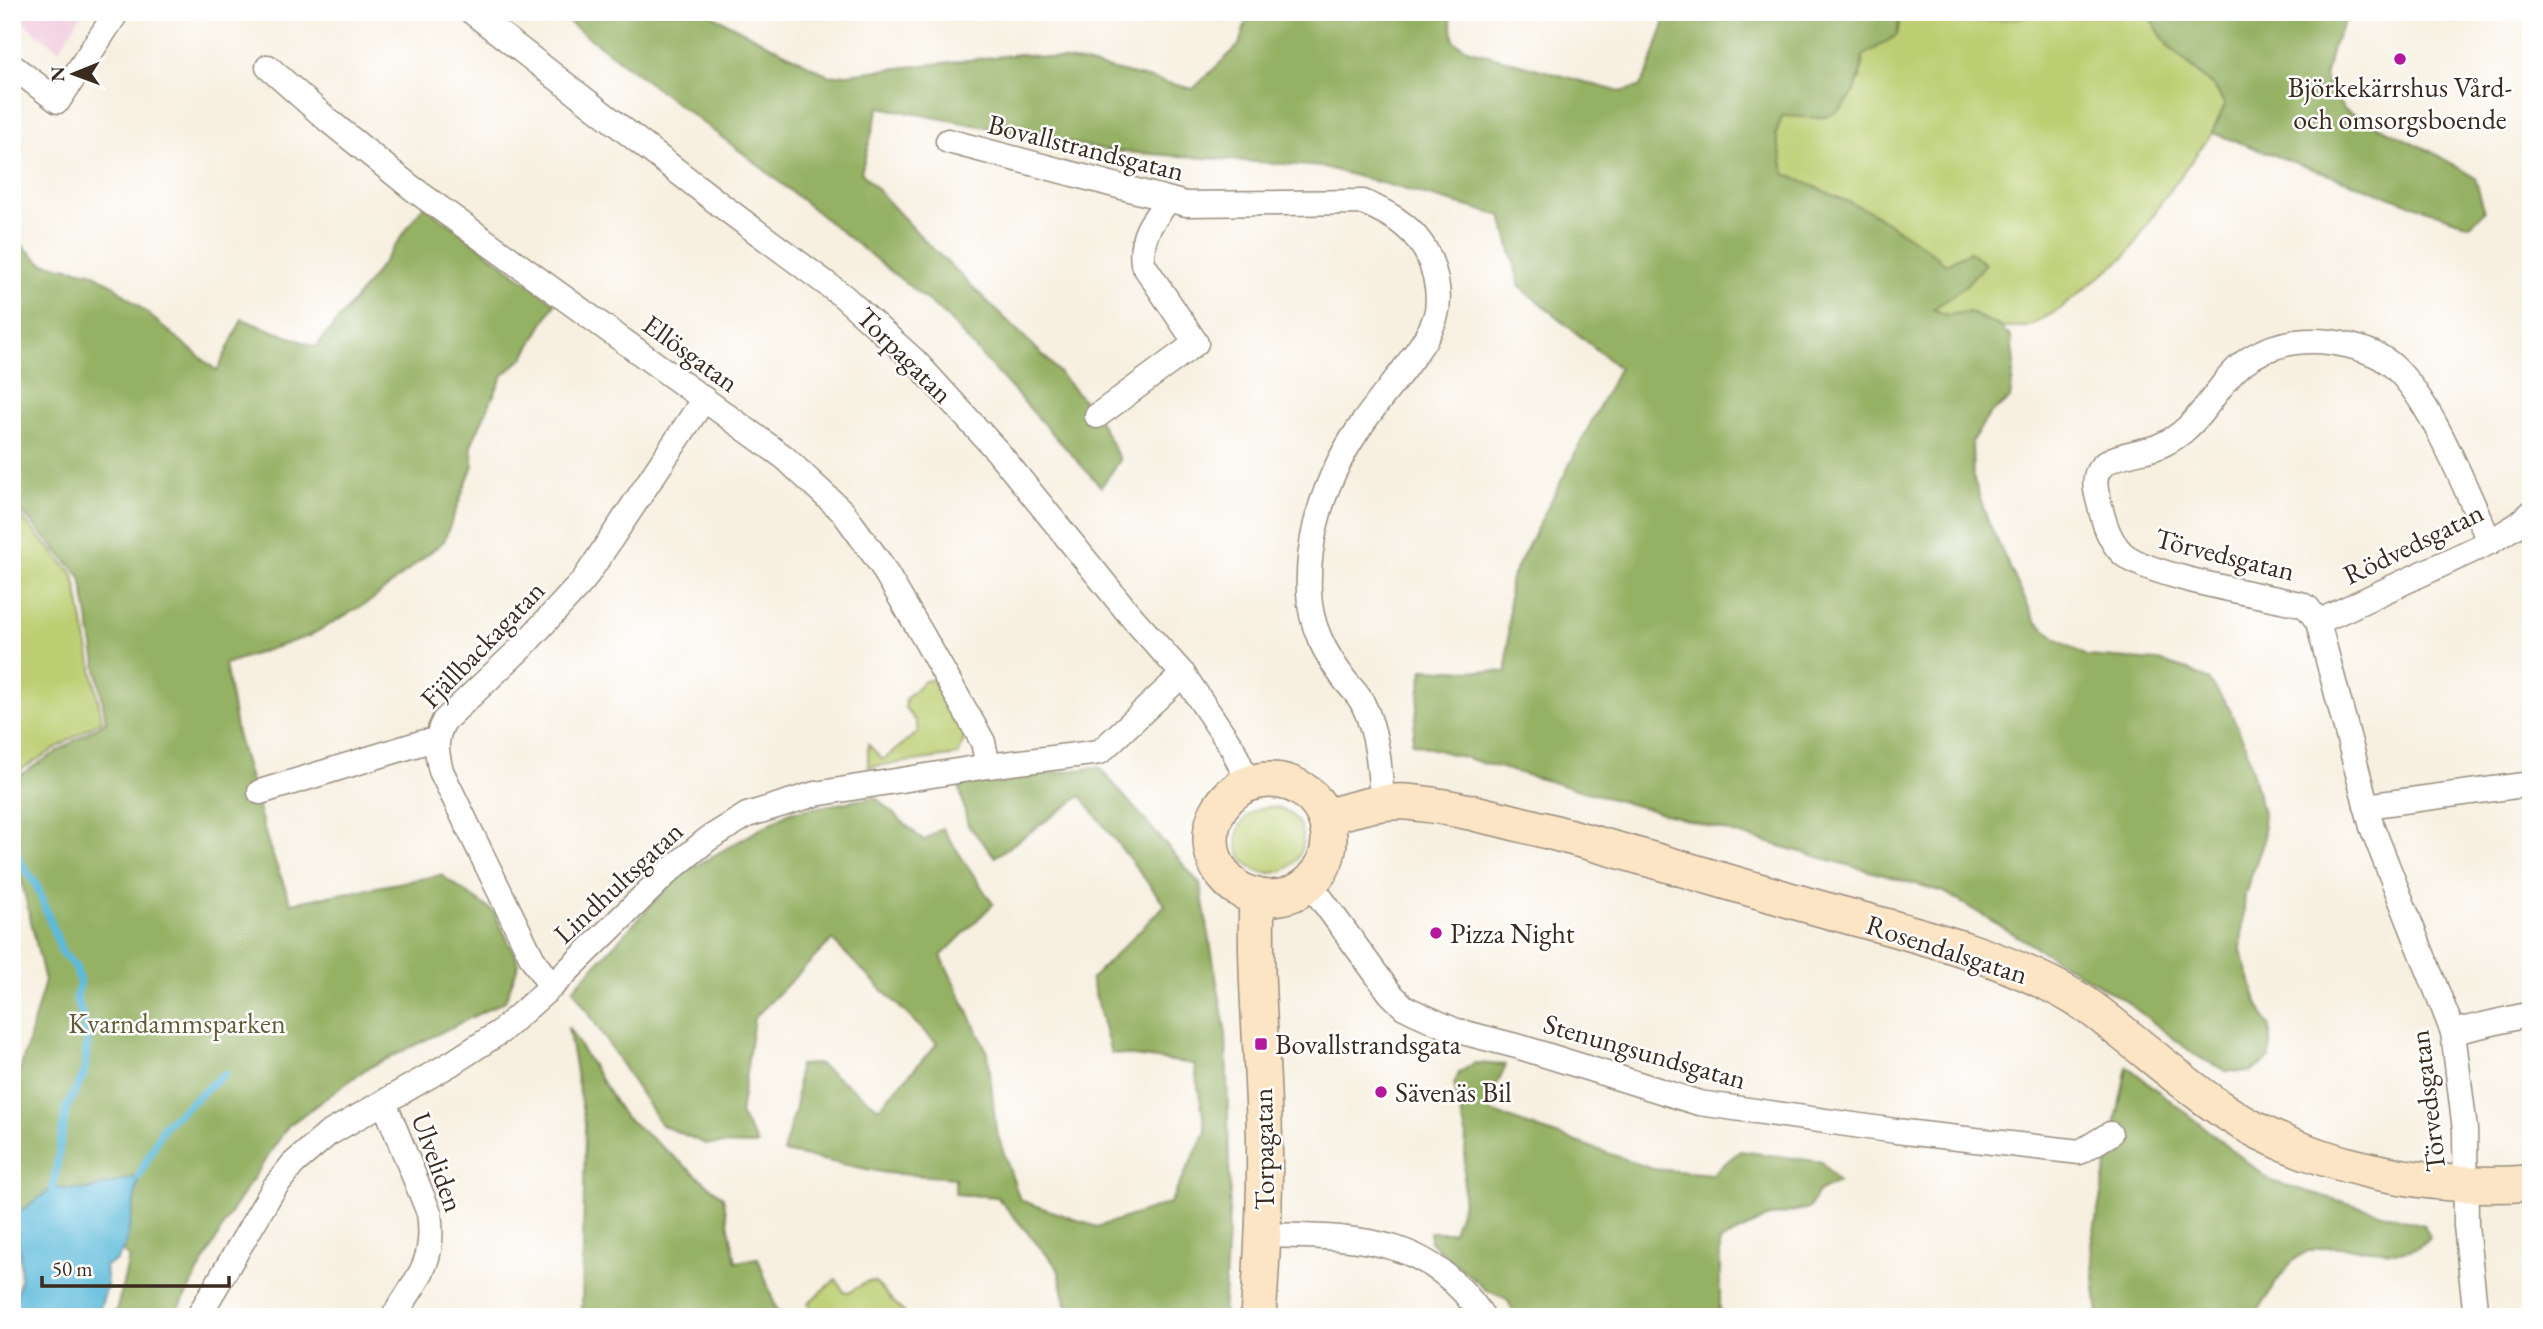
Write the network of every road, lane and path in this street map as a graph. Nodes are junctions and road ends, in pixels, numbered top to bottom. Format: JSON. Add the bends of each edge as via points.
{"nodes":[{"id":1,"x":117,"y":12,"type":"edge"},
{"id":2,"x":472,"y":12,"type":"edge"},
{"id":3,"x":12,"y":66,"type":"edge"},
{"id":4,"x":268,"y":67,"type":"dead end"},
{"id":5,"x":948,"y":142,"type":"dead end"},
{"id":6,"x":1169,"y":201,"type":"junction"},
{"id":7,"x":704,"y":399,"type":"junction"},
{"id":8,"x":1097,"y":416,"type":"dead end"},
{"id":9,"x":2531,"y":513,"type":"edge"},
{"id":10,"x":2490,"y":542,"type":"junction"},
{"id":11,"x":2318,"y":622,"type":"junction"},
{"id":12,"x":1183,"y":674,"type":"junction"},
{"id":13,"x":435,"y":742,"type":"junction"},
{"id":14,"x":988,"y":766,"type":"junction"},
{"id":15,"x":2531,"y":784,"type":"edge"},
{"id":16,"x":1249,"y":785,"type":"junction"},
{"id":17,"x":260,"y":792,"type":"dead end"},
{"id":18,"x":1382,"y":802,"type":"junction"},
{"id":19,"x":2366,"y":806,"type":"junction"},
{"id":20,"x":1325,"y":817,"type":"junction"},
{"id":21,"x":1309,"y":882,"type":"junction"},
{"id":22,"x":1257,"y":897,"type":"junction"},
{"id":23,"x":551,"y":987,"type":"junction"},
{"id":24,"x":2531,"y":1014,"type":"edge"},
{"id":25,"x":2453,"y":1032,"type":"junction"},
{"id":26,"x":384,"y":1102,"type":"junction"},
{"id":27,"x":2110,"y":1134,"type":"dead end"},
{"id":28,"x":2531,"y":1183,"type":"edge"},
{"id":29,"x":2466,"y":1185,"type":"junction"},
{"id":30,"x":1264,"y":1235,"type":"junction"},
{"id":31,"x":198,"y":1317,"type":"edge"},
{"id":32,"x":393,"y":1317,"type":"edge"},
{"id":33,"x":1258,"y":1317,"type":"edge"},
{"id":34,"x":1483,"y":1317,"type":"edge"},
{"id":35,"x":2476,"y":1317,"type":"edge"}],
"edges":[{"from":1,"to":3,"type":"street","via":[[58,101]]},
{"from":2,"to":12,"type":"street","name":"Torpagatan","via":[[843,296],[916,362],[998,452]]},
{"from":4,"to":7,"type":"street","name":"Ellösgatan","via":[[412,188]]},
{"from":5,"to":6,"type":"street","name":"Bovallstrandsgatan"},
{"from":6,"to":8,"type":"street","via":[[1151,221],[1141,250],[1143,264],[1196,343]]},
{"from":6,"to":18,"type":"street","name":"Bovallstrandsgatan","via":[[1363,202],[1413,232],[1435,273],[1437,313],[1428,337],[1357,430],[1338,463],[1319,509],[1310,560],[1312,621],[1326,654],[1363,702],[1377,751]]},
{"from":7,"to":13,"type":"street","name":"Fjällbackagatan","via":[[583,581],[444,721]]},
{"from":7,"to":14,"type":"street","name":"Ellösgatan","via":[[784,457],[844,512],[929,646],[983,742]]},
{"from":9,"to":10,"type":"street","name":"Rödvedsgatan"},
{"from":10,"to":11,"type":"street","name":"Rödvedsgatan"},
{"from":10,"to":11,"type":"street","name":"Törvedsgatan","via":[[2432,420],[2393,367],[2377,356],[2334,343],[2292,342],[2270,348],[2236,369],[2190,426],[2158,446],[2109,461],[2101,467],[2095,486],[2111,539],[2140,565],[2300,604]]},
{"from":11,"to":19,"type":"street","name":"Törvedsgatan"},
{"from":12,"to":14,"type":"street","name":"Lindhultsgatan","via":[[1100,752]]},
{"from":12,"to":16,"type":"street","name":"Torpagatan","via":[[1233,749]]},
{"from":13,"to":17,"type":"street","via":[[424,741]]},
{"from":13,"to":23,"type":"street","name":"Fjällbackagatan","via":[[441,771],[532,958]]},
{"from":14,"to":23,"type":"street","name":"Lindhultsgatan","via":[[815,794],[747,815],[669,871]]},
{"from":15,"to":19,"type":"street"},
{"from":16,"to":20,"type":"street","via":[[1268,780],[1291,784],[1310,796]]},
{"from":16,"to":22,"type":"street","via":[[1222,805],[1211,841],[1225,877]]},
{"from":18,"to":20,"type":"street","name":"Rosendalsgatan"},
{"from":18,"to":29,"type":"street","name":"Rosendalsgatan","via":[[1442,807],[1582,840],[1983,957],[2079,1000],[2223,1110],[2301,1152],[2355,1167]]},
{"from":19,"to":25,"type":"street","name":"Törvedsgatan"},
{"from":20,"to":21,"type":"street","via":[[1327,852]]},
{"from":21,"to":22,"type":"street","via":[[1288,895]]},
{"from":21,"to":27,"type":"street","name":"Stenungsundsgatan","via":[[1390,993],[1414,1013],[1454,1030],[1699,1103],[1754,1112],[2080,1152]]},
{"from":22,"to":30,"type":"street","name":"Torpagatan"},
{"from":23,"to":26,"type":"street","name":"Lindhultsgatan","via":[[500,1032]]},
{"from":24,"to":25,"type":"street"},
{"from":25,"to":29,"type":"street","name":"Törvedsgatan","via":[[2465,1130]]},
{"from":26,"to":31,"type":"street","name":"Lindhultsgatan","via":[[328,1134],[293,1164]]},
{"from":26,"to":32,"type":"street","name":"Ulveliden","via":[[426,1203],[432,1230],[425,1268]]},
{"from":28,"to":29,"type":"street","name":"Rosendalsgatan"},
{"from":29,"to":35,"type":"street","name":"Törvedsgatan"},
{"from":30,"to":33,"type":"street","name":"Torpagatan"},
{"from":30,"to":34,"type":"street","via":[[1390,1245],[1416,1255],[1452,1280]]}]}
